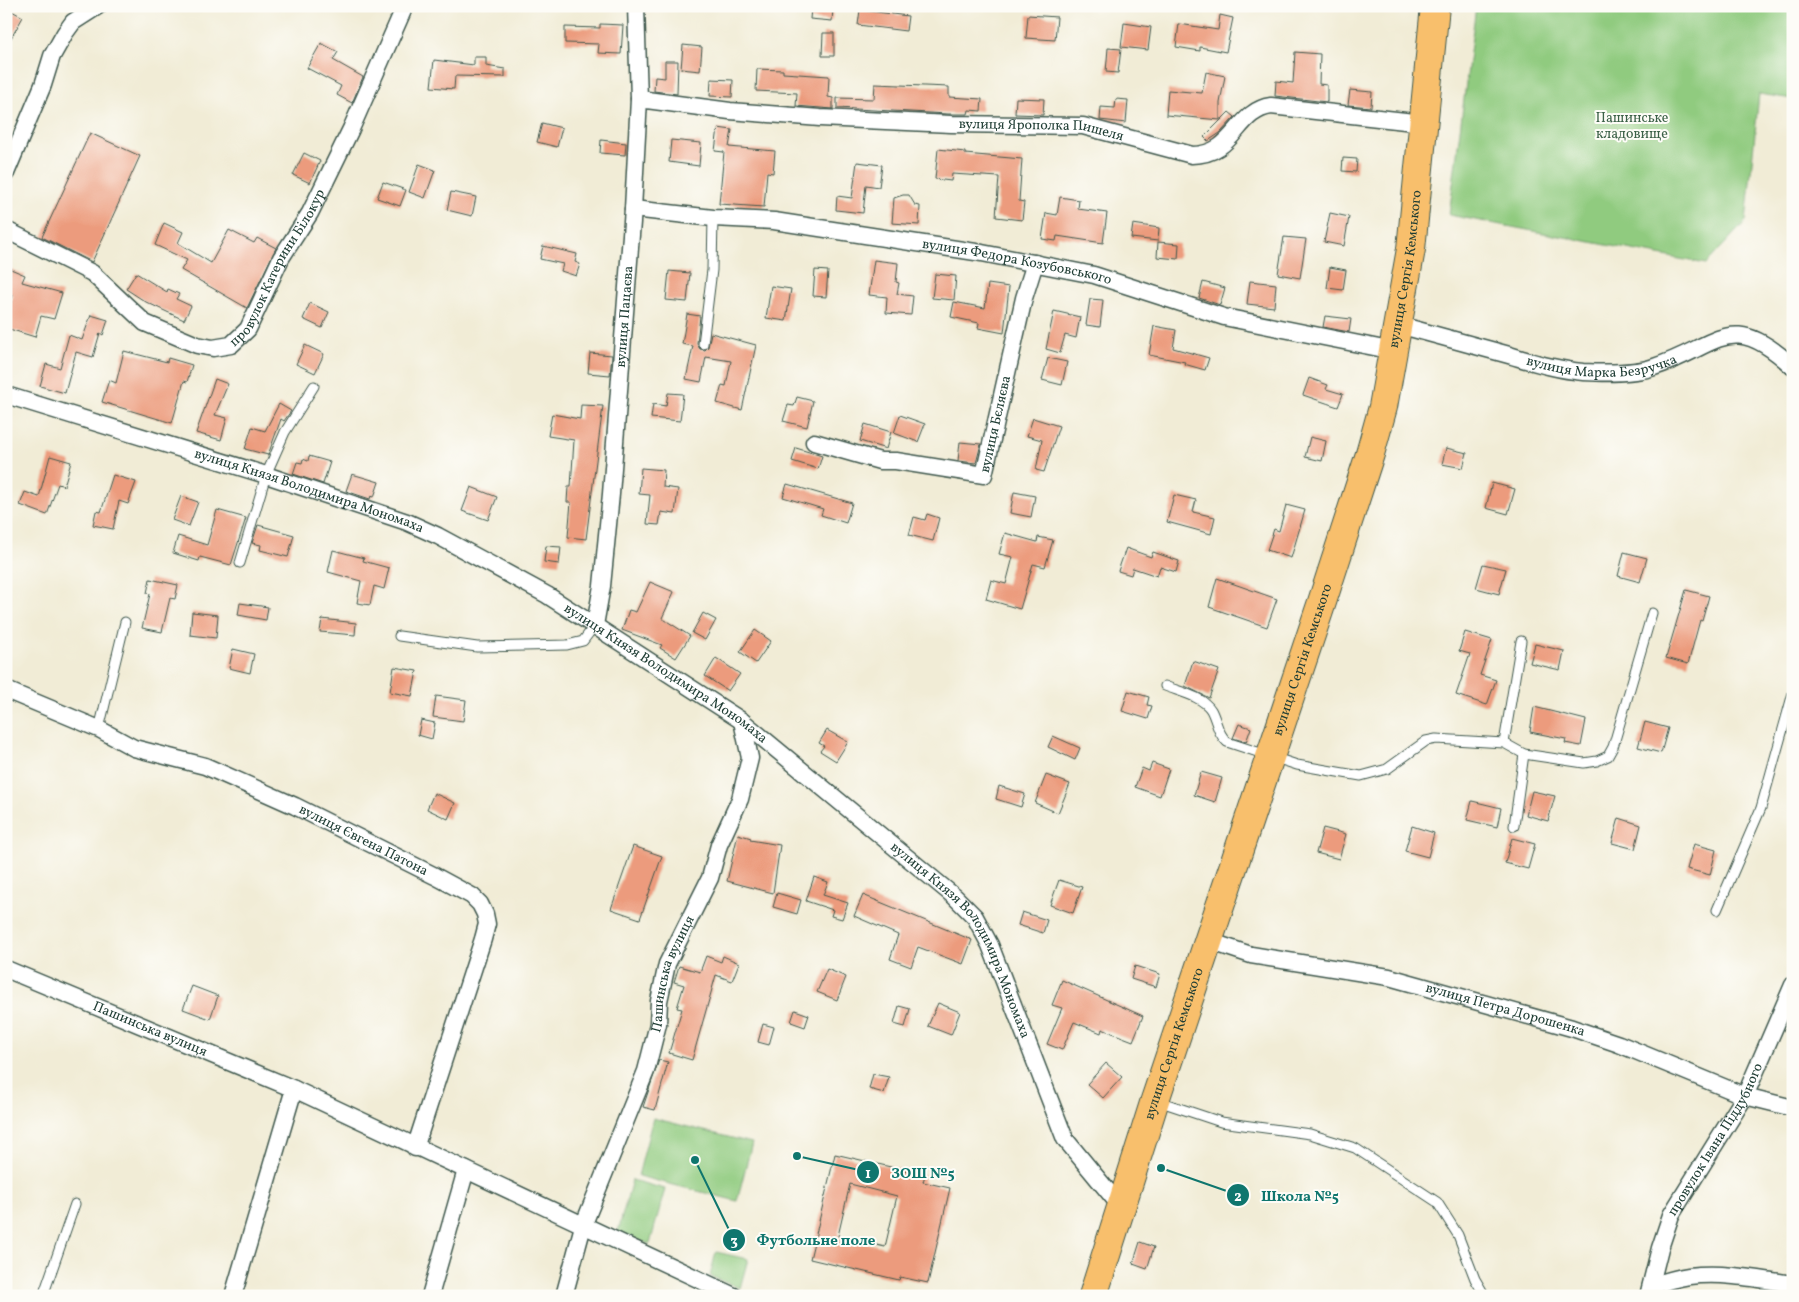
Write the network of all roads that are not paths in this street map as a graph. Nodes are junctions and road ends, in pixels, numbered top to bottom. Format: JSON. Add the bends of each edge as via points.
{"nodes":[{"id":1,"x":98,"y":6,"type":"edge"},
{"id":2,"x":405,"y":6,"type":"edge"},
{"id":3,"x":636,"y":6,"type":"edge"},
{"id":4,"x":1435,"y":6,"type":"edge"},
{"id":5,"x":638,"y":99,"type":"junction"},
{"id":6,"x":1422,"y":123,"type":"junction"},
{"id":7,"x":6,"y":173,"type":"edge"},
{"id":8,"x":633,"y":209,"type":"junction"},
{"id":9,"x":713,"y":218,"type":"junction"},
{"id":10,"x":6,"y":230,"type":"edge"},
{"id":11,"x":1035,"y":263,"type":"junction"},
{"id":12,"x":1396,"y":338,"type":"junction"},
{"id":13,"x":703,"y":344,"type":"dead end"},
{"id":14,"x":1793,"y":367,"type":"edge"},
{"id":15,"x":314,"y":386,"type":"dead end"},
{"id":16,"x":6,"y":395,"type":"edge"},
{"id":17,"x":814,"y":442,"type":"dead end"},
{"id":18,"x":266,"y":475,"type":"junction"},
{"id":19,"x":240,"y":563,"type":"dead end"},
{"id":20,"x":1652,"y":613,"type":"dead end"},
{"id":21,"x":124,"y":622,"type":"dead end"},
{"id":22,"x":595,"y":625,"type":"junction"},
{"id":23,"x":399,"y":636,"type":"dead end"},
{"id":24,"x":1521,"y":642,"type":"dead end"},
{"id":25,"x":1165,"y":686,"type":"dead end"},
{"id":26,"x":6,"y":690,"type":"edge"},
{"id":27,"x":1793,"y":693,"type":"edge"},
{"id":28,"x":742,"y":721,"type":"junction"},
{"id":29,"x":100,"y":729,"type":"junction"},
{"id":30,"x":1504,"y":743,"type":"junction"},
{"id":31,"x":1524,"y":754,"type":"junction"},
{"id":32,"x":1270,"y":757,"type":"junction"},
{"id":33,"x":1514,"y":826,"type":"dead end"},
{"id":34,"x":1717,"y":910,"type":"dead end"},
{"id":35,"x":1209,"y":941,"type":"junction"},
{"id":36,"x":6,"y":969,"type":"edge"},
{"id":37,"x":1793,"y":986,"type":"edge"},
{"id":38,"x":294,"y":1089,"type":"junction"},
{"id":39,"x":1745,"y":1096,"type":"junction"},
{"id":40,"x":1155,"y":1100,"type":"junction"},
{"id":41,"x":1793,"y":1108,"type":"edge"},
{"id":42,"x":415,"y":1148,"type":"junction"},
{"id":43,"x":466,"y":1170,"type":"junction"},
{"id":44,"x":75,"y":1204,"type":"dead end"},
{"id":45,"x":1122,"y":1207,"type":"junction"},
{"id":46,"x":583,"y":1226,"type":"junction"},
{"id":47,"x":1793,"y":1284,"type":"edge"},
{"id":48,"x":1650,"y":1291,"type":"edge"},
{"id":49,"x":43,"y":1296,"type":"edge"},
{"id":50,"x":233,"y":1296,"type":"edge"},
{"id":51,"x":430,"y":1296,"type":"edge"},
{"id":52,"x":564,"y":1296,"type":"edge"},
{"id":53,"x":734,"y":1296,"type":"edge"},
{"id":54,"x":1093,"y":1296,"type":"edge"},
{"id":55,"x":1485,"y":1296,"type":"edge"}],
"edges":[{"from":1,"to":7,"type":"street","via":[[73,22],[64,33]]},
{"from":2,"to":10,"type":"street","name":"провулок Катерини Білокур","via":[[310,213],[281,258],[248,329],[231,344],[213,348],[197,346],[145,323],[92,273]]},
{"from":3,"to":5,"type":"street","name":"вулиця Пацаєва"},
{"from":4,"to":6,"type":"highway","name":"вулиця Сергія Кемського"},
{"from":5,"to":6,"type":"street","name":"вулиця Ярополка Пишеля","via":[[820,118],[1083,126],[1192,155],[1204,155],[1218,149],[1255,112],[1271,106]]},
{"from":5,"to":8,"type":"street","name":"вулиця Пацаєва"},
{"from":6,"to":12,"type":"highway","name":"вулиця Сергія Кемського","via":[[1411,249]]},
{"from":8,"to":9,"type":"street","name":"вулиця Федора Козубовського"},
{"from":8,"to":22,"type":"street","name":"вулиця Пацаєва","via":[[611,494]]},
{"from":9,"to":11,"type":"street","name":"вулиця Федора Козубовського","via":[[774,221]]},
{"from":9,"to":13,"type":"lane","via":[[712,270]]},
{"from":11,"to":12,"type":"street","name":"вулиця Федора Козубовського","via":[[1094,275],[1224,317]]},
{"from":11,"to":17,"type":"street","name":"вулиця Бєляєва","via":[[1024,298],[984,475],[880,461]]},
{"from":12,"to":14,"type":"street","name":"вулиця Марка Безручка","via":[[1583,372],[1652,368],[1706,342],[1730,335],[1747,336],[1763,342]]},
{"from":12,"to":32,"type":"highway","name":"вулиця Сергія Кемського","via":[[1370,454]]},
{"from":15,"to":18,"type":"lane","via":[[285,432]]},
{"from":16,"to":18,"type":"street","name":"вулиця Князя Володимира Мономаха"},
{"from":18,"to":19,"type":"lane"},
{"from":18,"to":22,"type":"street","name":"вулиця Князя Володимира Мономаха","via":[[423,529],[547,595]]},
{"from":20,"to":31,"type":"lane","via":[[1608,756],[1584,763]]},
{"from":21,"to":29,"type":"lane"},
{"from":22,"to":23,"type":"lane","via":[[583,641],[567,645],[477,647]]},
{"from":22,"to":28,"type":"street","name":"вулиця Князя Володимира Мономаха"},
{"from":24,"to":30,"type":"lane"},
{"from":25,"to":32,"type":"lane","via":[[1204,703],[1227,742]]},
{"from":26,"to":29,"type":"street","name":"вулиця Євгена Патона"},
{"from":27,"to":34,"type":"lane","via":[[1761,808]]},
{"from":28,"to":45,"type":"street","name":"вулиця Князя Володимира Мономаха","via":[[975,917],[990,945],[1064,1140]]},
{"from":28,"to":46,"type":"street","name":"Пашинська вулиця","via":[[750,758],[740,799],[710,878],[667,964],[658,1024],[646,1070]]},
{"from":29,"to":42,"type":"street","name":"вулиця Євгена Патона","via":[[134,748],[205,766],[295,806],[435,876],[472,896],[480,904],[487,924]]},
{"from":30,"to":31,"type":"lane"},
{"from":30,"to":32,"type":"lane","via":[[1436,739],[1426,742],[1387,769],[1362,776]]},
{"from":31,"to":33,"type":"lane"},
{"from":32,"to":35,"type":"highway","name":"вулиця Сергія Кемського"},
{"from":35,"to":39,"type":"street","name":"вулиця Петра Дорошенка","via":[[1251,955],[1389,977],[1572,1028],[1620,1044]]},
{"from":35,"to":40,"type":"highway","name":"вулиця Сергія Кемського"},
{"from":36,"to":38,"type":"street","name":"Пашинська вулиця"},
{"from":37,"to":39,"type":"street","name":"провулок Івана Піддубного"},
{"from":38,"to":42,"type":"street","name":"Пашинська вулиця"},
{"from":38,"to":50,"type":"street"},
{"from":39,"to":41,"type":"street","name":"вулиця Петра Дорошенка"},
{"from":39,"to":48,"type":"street","name":"провулок Івана Піддубного","via":[[1672,1215]]},
{"from":40,"to":45,"type":"highway","name":"вулиця Сергія Кемського"},
{"from":40,"to":55,"type":"lane","via":[[1222,1122],[1310,1134],[1355,1148],[1437,1202],[1458,1234]]},
{"from":42,"to":43,"type":"street","name":"Пашинська вулиця"},
{"from":43,"to":46,"type":"street","name":"Пашинська вулиця"},
{"from":43,"to":51,"type":"street"},
{"from":44,"to":49,"type":"lane"},
{"from":45,"to":54,"type":"highway","name":"вулиця Сергія Кемського"},
{"from":46,"to":52,"type":"street"},
{"from":46,"to":53,"type":"street","name":"Пашинська вулиця"},
{"from":47,"to":48,"type":"street","via":[[1746,1277],[1688,1276]]}]}
